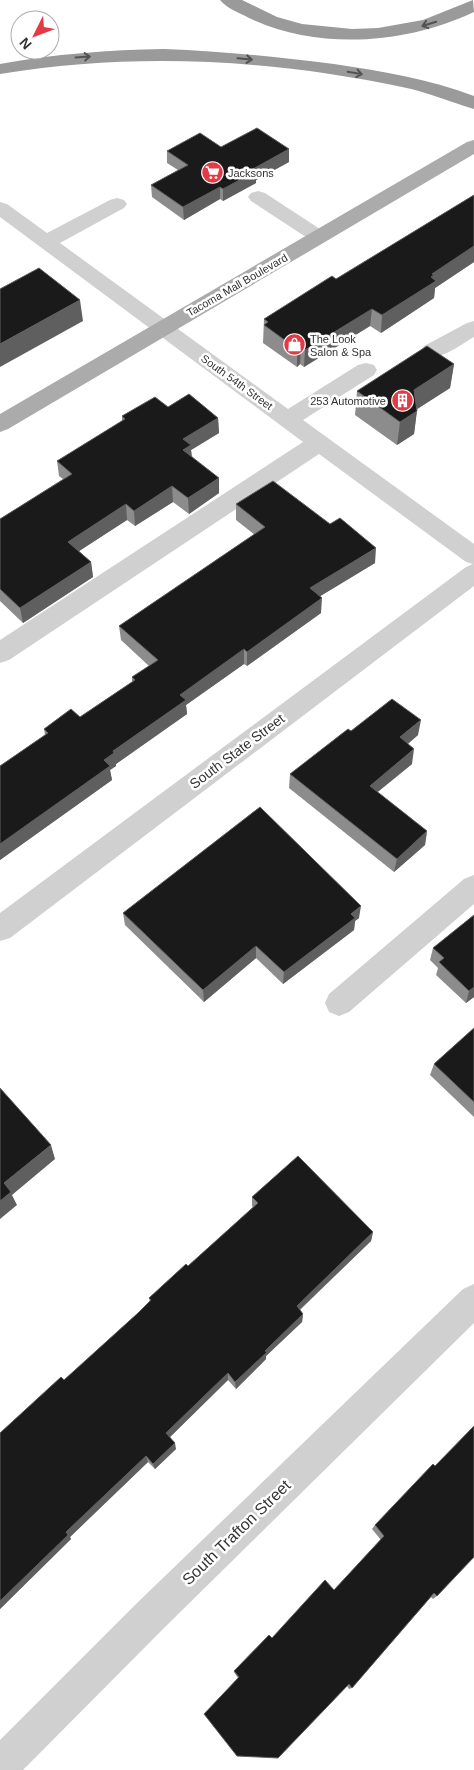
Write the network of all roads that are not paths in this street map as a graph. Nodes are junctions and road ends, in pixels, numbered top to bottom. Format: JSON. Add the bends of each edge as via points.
{"nodes":[{"id":1,"x":229,"y":0,"type":"edge"},
{"id":2,"x":474,"y":5,"type":"edge"},
{"id":3,"x":0,"y":69,"type":"edge"},
{"id":4,"x":474,"y":104,"type":"edge"},
{"id":5,"x":474,"y":146,"type":"edge"},
{"id":6,"x":258,"y":196,"type":"dead end"},
{"id":7,"x":117,"y":204,"type":"dead end"},
{"id":8,"x":0,"y":208,"type":"edge"},
{"id":9,"x":319,"y":237,"type":"junction"},
{"id":10,"x":46,"y":242,"type":"junction"},
{"id":11,"x":163,"y":328,"type":"junction"},
{"id":12,"x":474,"y":328,"type":"edge"},
{"id":13,"x":432,"y":351,"type":"edge"},
{"id":14,"x":366,"y":370,"type":"dead end"},
{"id":15,"x":288,"y":420,"type":"junction"},
{"id":16,"x":0,"y":424,"type":"edge"},
{"id":17,"x":320,"y":442,"type":"junction"},
{"id":18,"x":474,"y":556,"type":"edge"},
{"id":19,"x":474,"y":573,"type":"edge"},
{"id":20,"x":0,"y":653,"type":"edge"},
{"id":21,"x":474,"y":887,"type":"edge"},
{"id":22,"x":0,"y":929,"type":"edge"},
{"id":23,"x":338,"y":1002,"type":"dead end"},
{"id":24,"x":474,"y":1300,"type":"edge"},
{"id":25,"x":0,"y":1766,"type":"edge"}],
"edges":[{"from":2,"to":1,"type":"highway","one_way":true,"via":[[421,27],[354,33],[287,25]]},
{"from":3,"to":4,"type":"highway","one_way":true,"via":[[77,58],[218,56],[397,80],[438,90]]},
{"from":5,"to":9,"type":"main road","name":"Tacoma Mall Boulevard"},
{"from":6,"to":9,"type":"street"},
{"from":7,"to":10,"type":"street"},
{"from":8,"to":10,"type":"street","name":"South 54th Street"},
{"from":9,"to":11,"type":"main road","name":"Tacoma Mall Boulevard"},
{"from":10,"to":11,"type":"street","name":"South 54th Street"},
{"from":11,"to":15,"type":"street","name":"South 54th Street"},
{"from":11,"to":16,"type":"main road","name":"Tacoma Mall Boulevard"},
{"from":12,"to":13,"type":"street"},
{"from":14,"to":15,"type":"street"},
{"from":15,"to":17,"type":"street","name":"South 54th Street"},
{"from":17,"to":18,"type":"street","name":"South 54th Street"},
{"from":17,"to":20,"type":"street"},
{"from":19,"to":22,"type":"street","name":"South State Street"},
{"from":21,"to":23,"type":"street"},
{"from":24,"to":25,"type":"street","name":"South Trafton Street"}]}
